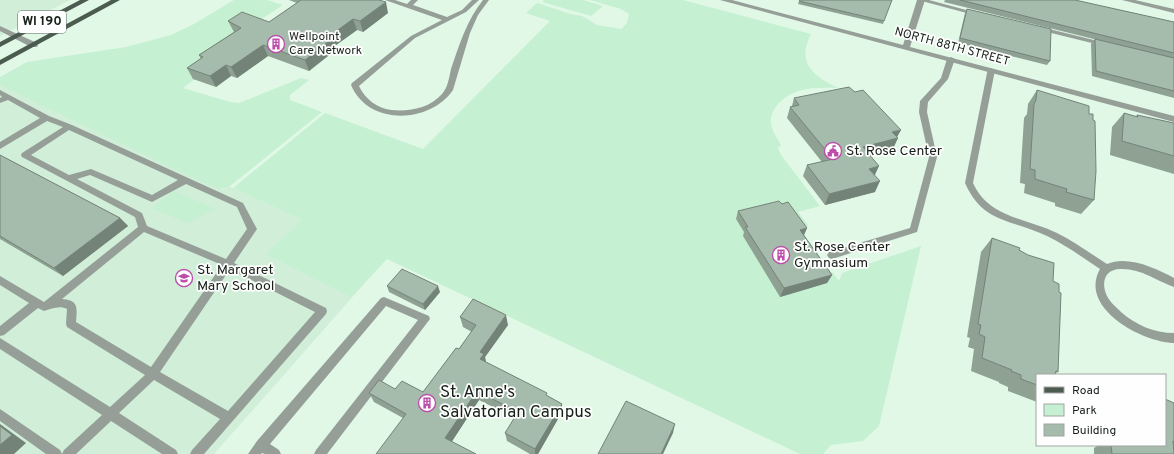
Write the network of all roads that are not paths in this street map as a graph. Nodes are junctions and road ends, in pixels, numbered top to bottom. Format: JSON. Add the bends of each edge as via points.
{"nodes":[{"id":1,"x":84,"y":0,"type":"edge"},
{"id":2,"x":116,"y":0,"type":"edge"},
{"id":3,"x":388,"y":0,"type":"edge"},
{"id":4,"x":415,"y":0,"type":"edge"},
{"id":5,"x":476,"y":0,"type":"edge"},
{"id":6,"x":486,"y":0,"type":"edge"},
{"id":7,"x":724,"y":0,"type":"edge"},
{"id":8,"x":921,"y":0,"type":"edge"},
{"id":9,"x":1126,"y":0,"type":"edge"},
{"id":10,"x":408,"y":6,"type":"junction"},
{"id":11,"x":1174,"y":11,"type":"edge"},
{"id":12,"x":986,"y":16,"type":"edge"},
{"id":13,"x":448,"y":19,"type":"junction"},
{"id":14,"x":0,"y":28,"type":"edge"},
{"id":15,"x":1037,"y":28,"type":"edge"},
{"id":16,"x":17,"y":36,"type":"junction"},
{"id":17,"x":34,"y":44,"type":"junction"},
{"id":18,"x":0,"y":45,"type":"edge"},
{"id":19,"x":1113,"y":46,"type":"edge"},
{"id":20,"x":906,"y":47,"type":"junction"},
{"id":21,"x":951,"y":59,"type":"junction"},
{"id":22,"x":0,"y":63,"type":"edge"},
{"id":23,"x":991,"y":70,"type":"junction"},
{"id":24,"x":0,"y":92,"type":"edge"},
{"id":25,"x":8,"y":97,"type":"junction"},
{"id":26,"x":0,"y":101,"type":"edge"},
{"id":27,"x":46,"y":118,"type":"junction"},
{"id":28,"x":1174,"y":119,"type":"edge"},
{"id":29,"x":69,"y":127,"type":"junction"},
{"id":30,"x":0,"y":146,"type":"edge"},
{"id":31,"x":68,"y":178,"type":"junction"},
{"id":32,"x":184,"y":181,"type":"junction"},
{"id":33,"x":143,"y":228,"type":"junction"},
{"id":34,"x":832,"y":255,"type":"dead end"},
{"id":35,"x":228,"y":264,"type":"junction"},
{"id":36,"x":1106,"y":269,"type":"junction"},
{"id":37,"x":0,"y":280,"type":"edge"},
{"id":38,"x":1174,"y":283,"type":"edge"},
{"id":39,"x":41,"y":305,"type":"junction"},
{"id":40,"x":0,"y":332,"type":"edge"},
{"id":41,"x":1174,"y":338,"type":"edge"},
{"id":42,"x":0,"y":343,"type":"edge"},
{"id":43,"x":153,"y":374,"type":"junction"},
{"id":44,"x":0,"y":414,"type":"edge"},
{"id":45,"x":110,"y":414,"type":"junction"},
{"id":46,"x":229,"y":418,"type":"junction"},
{"id":47,"x":257,"y":450,"type":"edge"},
{"id":48,"x":56,"y":454,"type":"edge"},
{"id":49,"x":68,"y":454,"type":"edge"},
{"id":50,"x":172,"y":454,"type":"edge"},
{"id":51,"x":196,"y":454,"type":"edge"},
{"id":52,"x":275,"y":454,"type":"edge"},
{"id":53,"x":320,"y":454,"type":"edge"}],
"edges":[{"from":1,"to":16,"type":"main road","number":"WI 190"},
{"from":2,"to":17,"type":"main road","number":"WI 190"},
{"from":3,"to":10,"type":"lane"},
{"from":4,"to":10,"type":"lane"},
{"from":5,"to":13,"type":"lane","via":[[464,11]]},
{"from":6,"to":13,"type":"lane","via":[[468,28],[448,91],[435,104],[418,111],[398,113],[382,111],[358,96],[355,85],[413,36]]},
{"from":7,"to":20,"type":"street","name":"NORTH 88TH STREET"},
{"from":8,"to":12,"type":"lane"},
{"from":8,"to":20,"type":"street"},
{"from":9,"to":11,"type":"street"},
{"from":10,"to":13,"type":"lane"},
{"from":14,"to":16,"type":"street"},
{"from":15,"to":19,"type":"lane"},
{"from":16,"to":17,"type":"street"},
{"from":16,"to":18,"type":"main road","number":"WI 190"},
{"from":17,"to":22,"type":"main road","number":"WI 190"},
{"from":20,"to":21,"type":"street","name":"NORTH 88TH STREET"},
{"from":21,"to":23,"type":"street","name":"NORTH 88TH STREET"},
{"from":21,"to":34,"type":"lane","via":[[944,79],[924,101],[923,112],[933,157],[914,230]]},
{"from":23,"to":28,"type":"street","name":"NORTH 88TH STREET"},
{"from":23,"to":36,"type":"lane","via":[[969,183],[973,195],[996,214],[1049,233]]},
{"from":24,"to":25,"type":"lane"},
{"from":25,"to":26,"type":"lane"},
{"from":25,"to":27,"type":"lane"},
{"from":27,"to":29,"type":"lane"},
{"from":27,"to":30,"type":"lane"},
{"from":29,"to":31,"type":"lane","via":[[25,155]]},
{"from":29,"to":32,"type":"lane"},
{"from":31,"to":32,"type":"lane","via":[[91,172],[152,199]]},
{"from":31,"to":33,"type":"lane","via":[[139,215]]},
{"from":32,"to":35,"type":"lane","via":[[240,205],[252,229]]},
{"from":33,"to":35,"type":"lane"},
{"from":33,"to":39,"type":"lane"},
{"from":35,"to":43,"type":"lane"},
{"from":35,"to":46,"type":"lane","via":[[322,311]]},
{"from":36,"to":38,"type":"lane","via":[[1132,265],[1148,269]]},
{"from":36,"to":41,"type":"lane","via":[[1100,277],[1099,287],[1113,311],[1142,331],[1158,337]]},
{"from":37,"to":39,"type":"lane"},
{"from":39,"to":40,"type":"lane"},
{"from":39,"to":43,"type":"lane","via":[[68,303],[72,307],[71,324]]},
{"from":42,"to":45,"type":"lane"},
{"from":43,"to":45,"type":"lane"},
{"from":43,"to":46,"type":"lane"},
{"from":44,"to":48,"type":"lane"},
{"from":45,"to":49,"type":"lane"},
{"from":45,"to":50,"type":"lane"},
{"from":46,"to":51,"type":"lane"},
{"from":47,"to":52,"type":"lane"},
{"from":47,"to":53,"type":"lane","via":[[384,301],[425,319]]}]}
